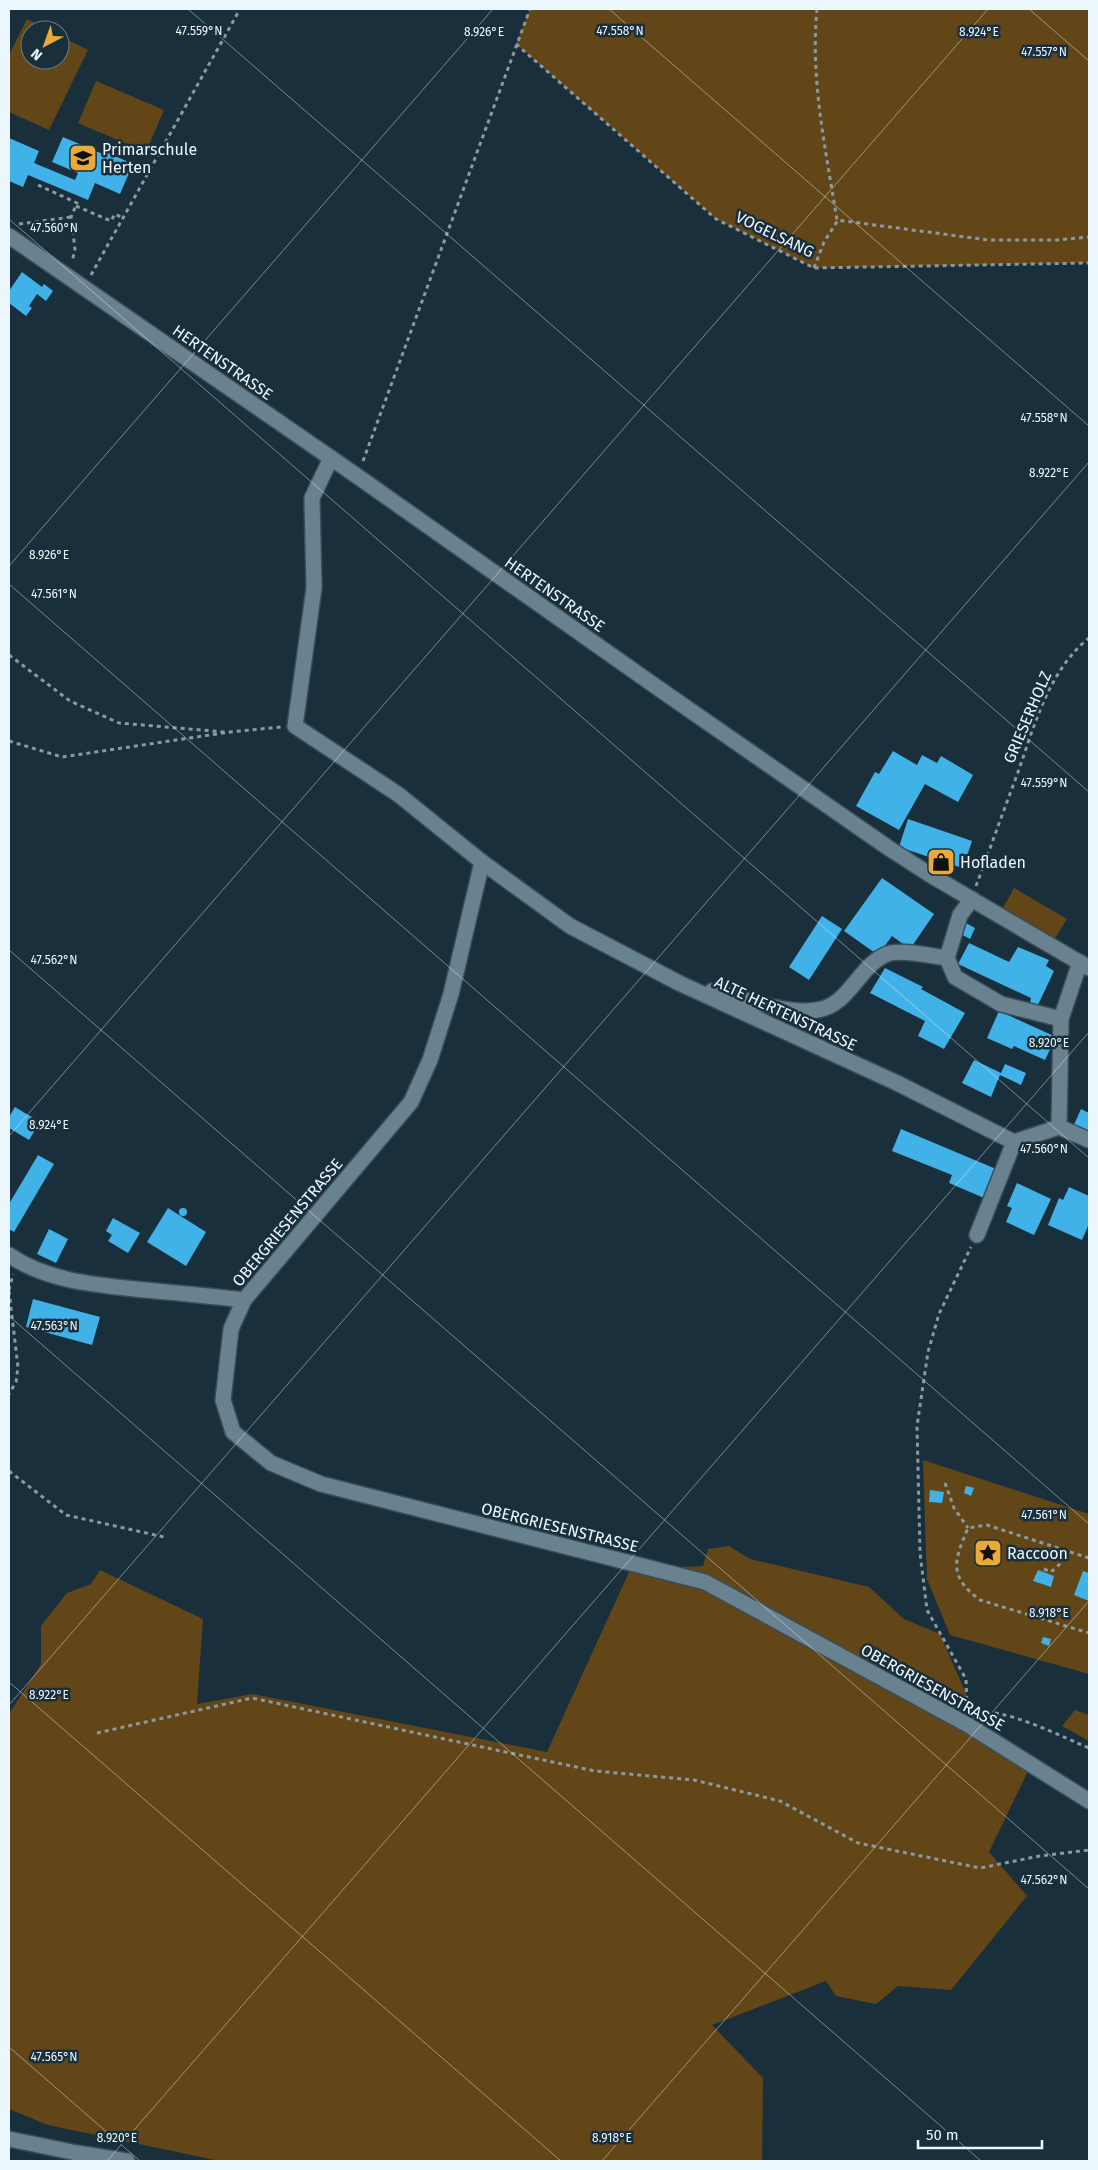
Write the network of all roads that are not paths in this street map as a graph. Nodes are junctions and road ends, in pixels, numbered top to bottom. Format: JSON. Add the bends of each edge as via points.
{"nodes":[{"id":1,"x":10,"y":231,"type":"edge"},
{"id":2,"x":331,"y":458,"type":"junction"},
{"id":3,"x":482,"y":862,"type":"junction"},
{"id":4,"x":972,"y":898,"type":"junction"},
{"id":5,"x":948,"y":958,"type":"junction"},
{"id":6,"x":1084,"y":965,"type":"edge"},
{"id":7,"x":679,"y":983,"type":"junction"},
{"id":8,"x":1062,"y":1019,"type":"junction"},
{"id":9,"x":1059,"y":1127,"type":"junction"},
{"id":10,"x":1089,"y":1140,"type":"edge"},
{"id":11,"x":1014,"y":1142,"type":"junction"},
{"id":12,"x":977,"y":1235,"type":"road end"},
{"id":13,"x":9,"y":1255,"type":"edge"},
{"id":14,"x":244,"y":1300,"type":"junction"},
{"id":15,"x":1089,"y":1801,"type":"edge"},
{"id":16,"x":9,"y":2139,"type":"edge"},
{"id":17,"x":127,"y":2161,"type":"edge"}],
"edges":[{"from":1,"to":2,"type":"street","name":"HERTENSTRASSE","via":[[84,288]]},
{"from":2,"to":3,"type":"street","via":[[312,498],[314,588],[295,726],[399,796]]},
{"from":2,"to":4,"type":"street","name":"HERTENSTRASSE","via":[[890,849]]},
{"from":3,"to":7,"type":"street","name":"ALTE HERTENSTRASSE","via":[[570,926]]},
{"from":3,"to":14,"type":"street","name":"OBERGRIESENSTRASSE","via":[[451,994],[430,1060],[412,1102]]},
{"from":4,"to":5,"type":"street","via":[[960,915]]},
{"from":4,"to":6,"type":"street","name":"HERTENSTRASSE"},
{"from":5,"to":7,"type":"street","via":[[888,954],[870,967],[834,1004],[810,1011]]},
{"from":5,"to":8,"type":"street","via":[[954,977],[1001,1004]]},
{"from":6,"to":8,"type":"street"},
{"from":7,"to":11,"type":"street","name":"ALTE HERTENSTRASSE","via":[[897,1083]]},
{"from":8,"to":9,"type":"street"},
{"from":9,"to":10,"type":"street"},
{"from":9,"to":11,"type":"street"},
{"from":11,"to":12,"type":"street"},
{"from":13,"to":14,"type":"street","via":[[53,1276],[95,1285]]},
{"from":14,"to":15,"type":"street","name":"OBERGRIESENSTRASSE","via":[[231,1329],[223,1400],[233,1432],[271,1463],[321,1484],[705,1582],[968,1724]]},
{"from":16,"to":17,"type":"street"}]}
